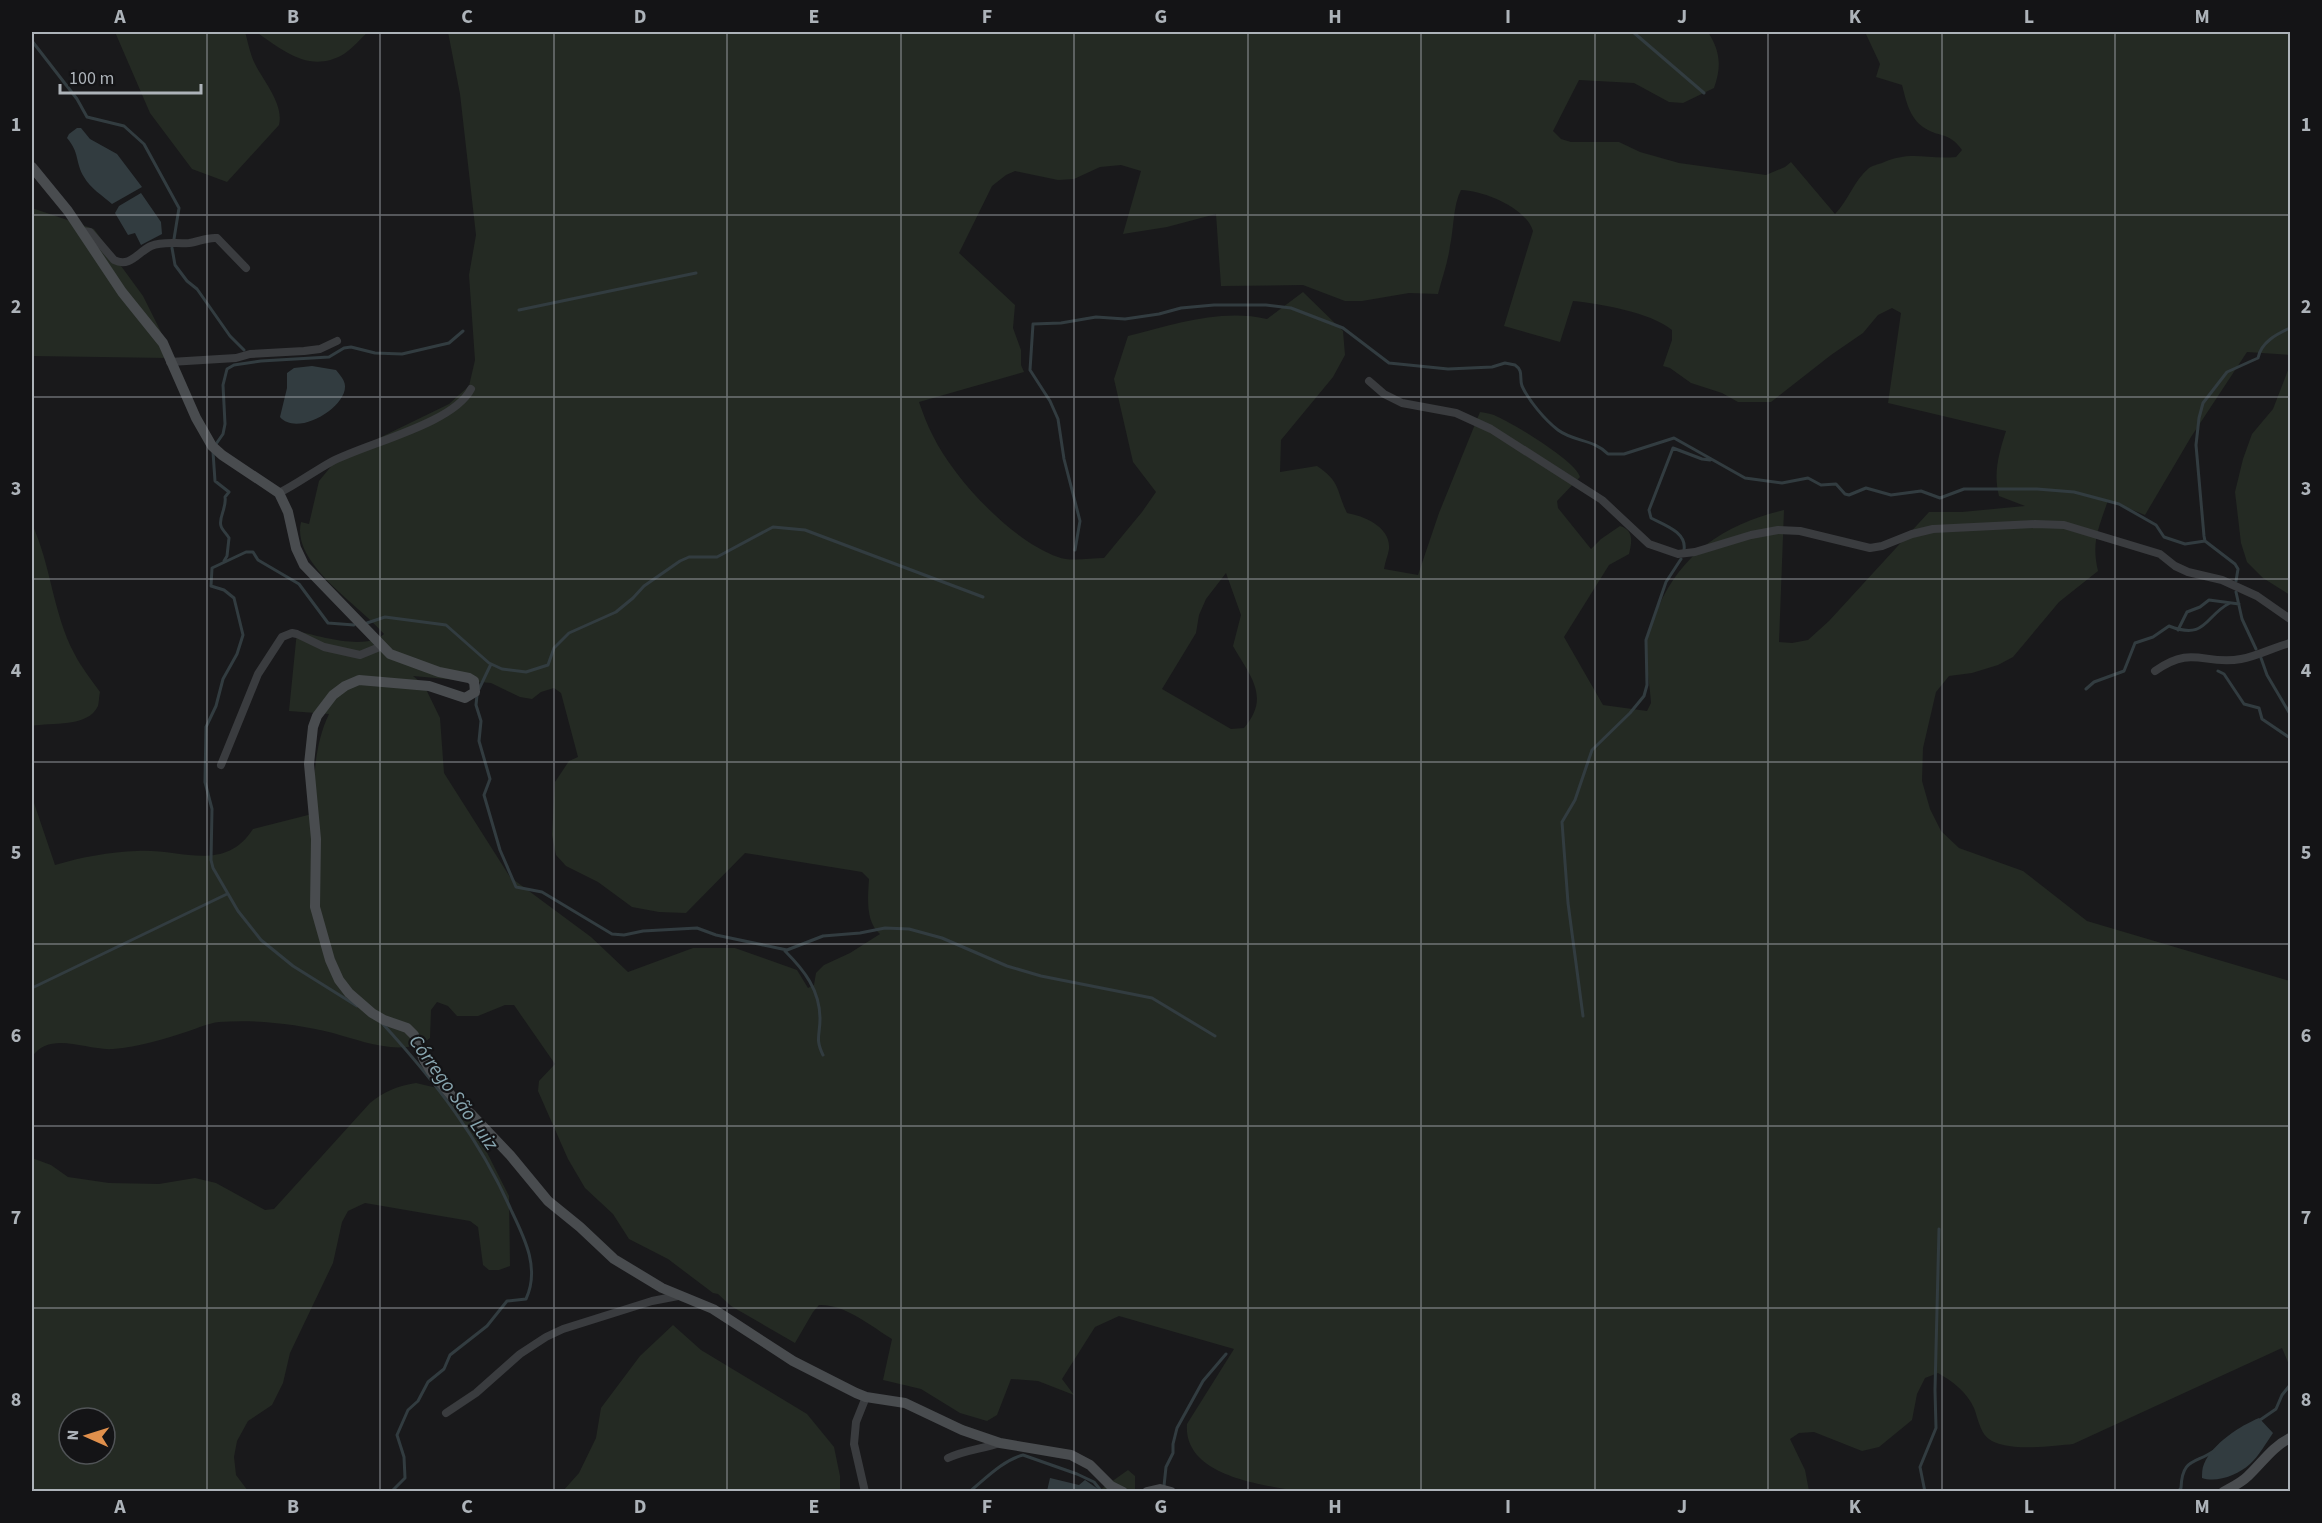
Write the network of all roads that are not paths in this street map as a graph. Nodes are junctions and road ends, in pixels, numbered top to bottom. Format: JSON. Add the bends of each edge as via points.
{"nodes":[{"id":1,"x":32,"y":167,"type":"edge"},
{"id":2,"x":82,"y":231,"type":"junction"},
{"id":3,"x":246,"y":268,"type":"dead end"},
{"id":4,"x":336,"y":341,"type":"dead end"},
{"id":5,"x":170,"y":362,"type":"junction"},
{"id":6,"x":1369,"y":381,"type":"dead end"},
{"id":7,"x":471,"y":389,"type":"dead end"},
{"id":8,"x":279,"y":493,"type":"junction"},
{"id":9,"x":2290,"y":619,"type":"edge"},
{"id":10,"x":2290,"y":643,"type":"edge"},
{"id":11,"x":382,"y":646,"type":"junction"},
{"id":12,"x":2155,"y":671,"type":"dead end"},
{"id":13,"x":221,"y":765,"type":"dead end"},
{"id":14,"x":678,"y":1296,"type":"junction"},
{"id":15,"x":866,"y":1397,"type":"junction"},
{"id":16,"x":446,"y":1413,"type":"dead end"},
{"id":17,"x":2290,"y":1438,"type":"edge"},
{"id":18,"x":1000,"y":1443,"type":"junction"},
{"id":19,"x":948,"y":1458,"type":"dead end"},
{"id":20,"x":864,"y":1491,"type":"edge"},
{"id":21,"x":1123,"y":1491,"type":"edge"},
{"id":22,"x":1147,"y":1491,"type":"edge"},
{"id":23,"x":1171,"y":1491,"type":"edge"},
{"id":24,"x":2223,"y":1491,"type":"edge"}],
"edges":[{"from":1,"to":2,"type":"street"},
{"from":2,"to":3,"type":"street","via":[[90,232],[119,262],[131,261],[160,243],[217,238]]},
{"from":2,"to":5,"type":"street","via":[[162,343]]},
{"from":4,"to":5,"type":"street","via":[[320,349]]},
{"from":5,"to":8,"type":"street","via":[[212,446]]},
{"from":6,"to":9,"type":"street","via":[[1402,403],[1464,416],[1510,439],[1602,500],[1649,544],[1664,551],[1695,552],[1778,530],[1800,531],[1870,548],[1933,529],[2064,525],[2160,554],[2188,572],[2222,580],[2257,596]]},
{"from":7,"to":8,"type":"street","via":[[460,404],[436,420],[330,463]]},
{"from":8,"to":11,"type":"street","via":[[304,565]]},
{"from":10,"to":12,"type":"street","via":[[2240,660],[2190,656]]},
{"from":11,"to":13,"type":"street","via":[[360,655],[324,647],[297,634],[282,637],[258,674]]},
{"from":11,"to":14,"type":"street","via":[[404,660],[469,678],[474,681],[476,692],[465,698],[429,686],[359,680],[333,695],[317,716],[309,764],[316,839],[315,907],[339,980],[359,1002],[414,1035],[436,1078],[510,1155],[548,1202],[614,1259]]},
{"from":14,"to":15,"type":"street","via":[[713,1310],[793,1360]]},
{"from":14,"to":16,"type":"street","via":[[546,1337]]},
{"from":15,"to":18,"type":"street","via":[[905,1403]]},
{"from":15,"to":20,"type":"street","via":[[856,1422],[854,1444]]},
{"from":17,"to":24,"type":"street","via":[[2240,1483]]},
{"from":18,"to":19,"type":"street"},
{"from":18,"to":21,"type":"street","via":[[1071,1455]]},
{"from":22,"to":23,"type":"street"}]}
